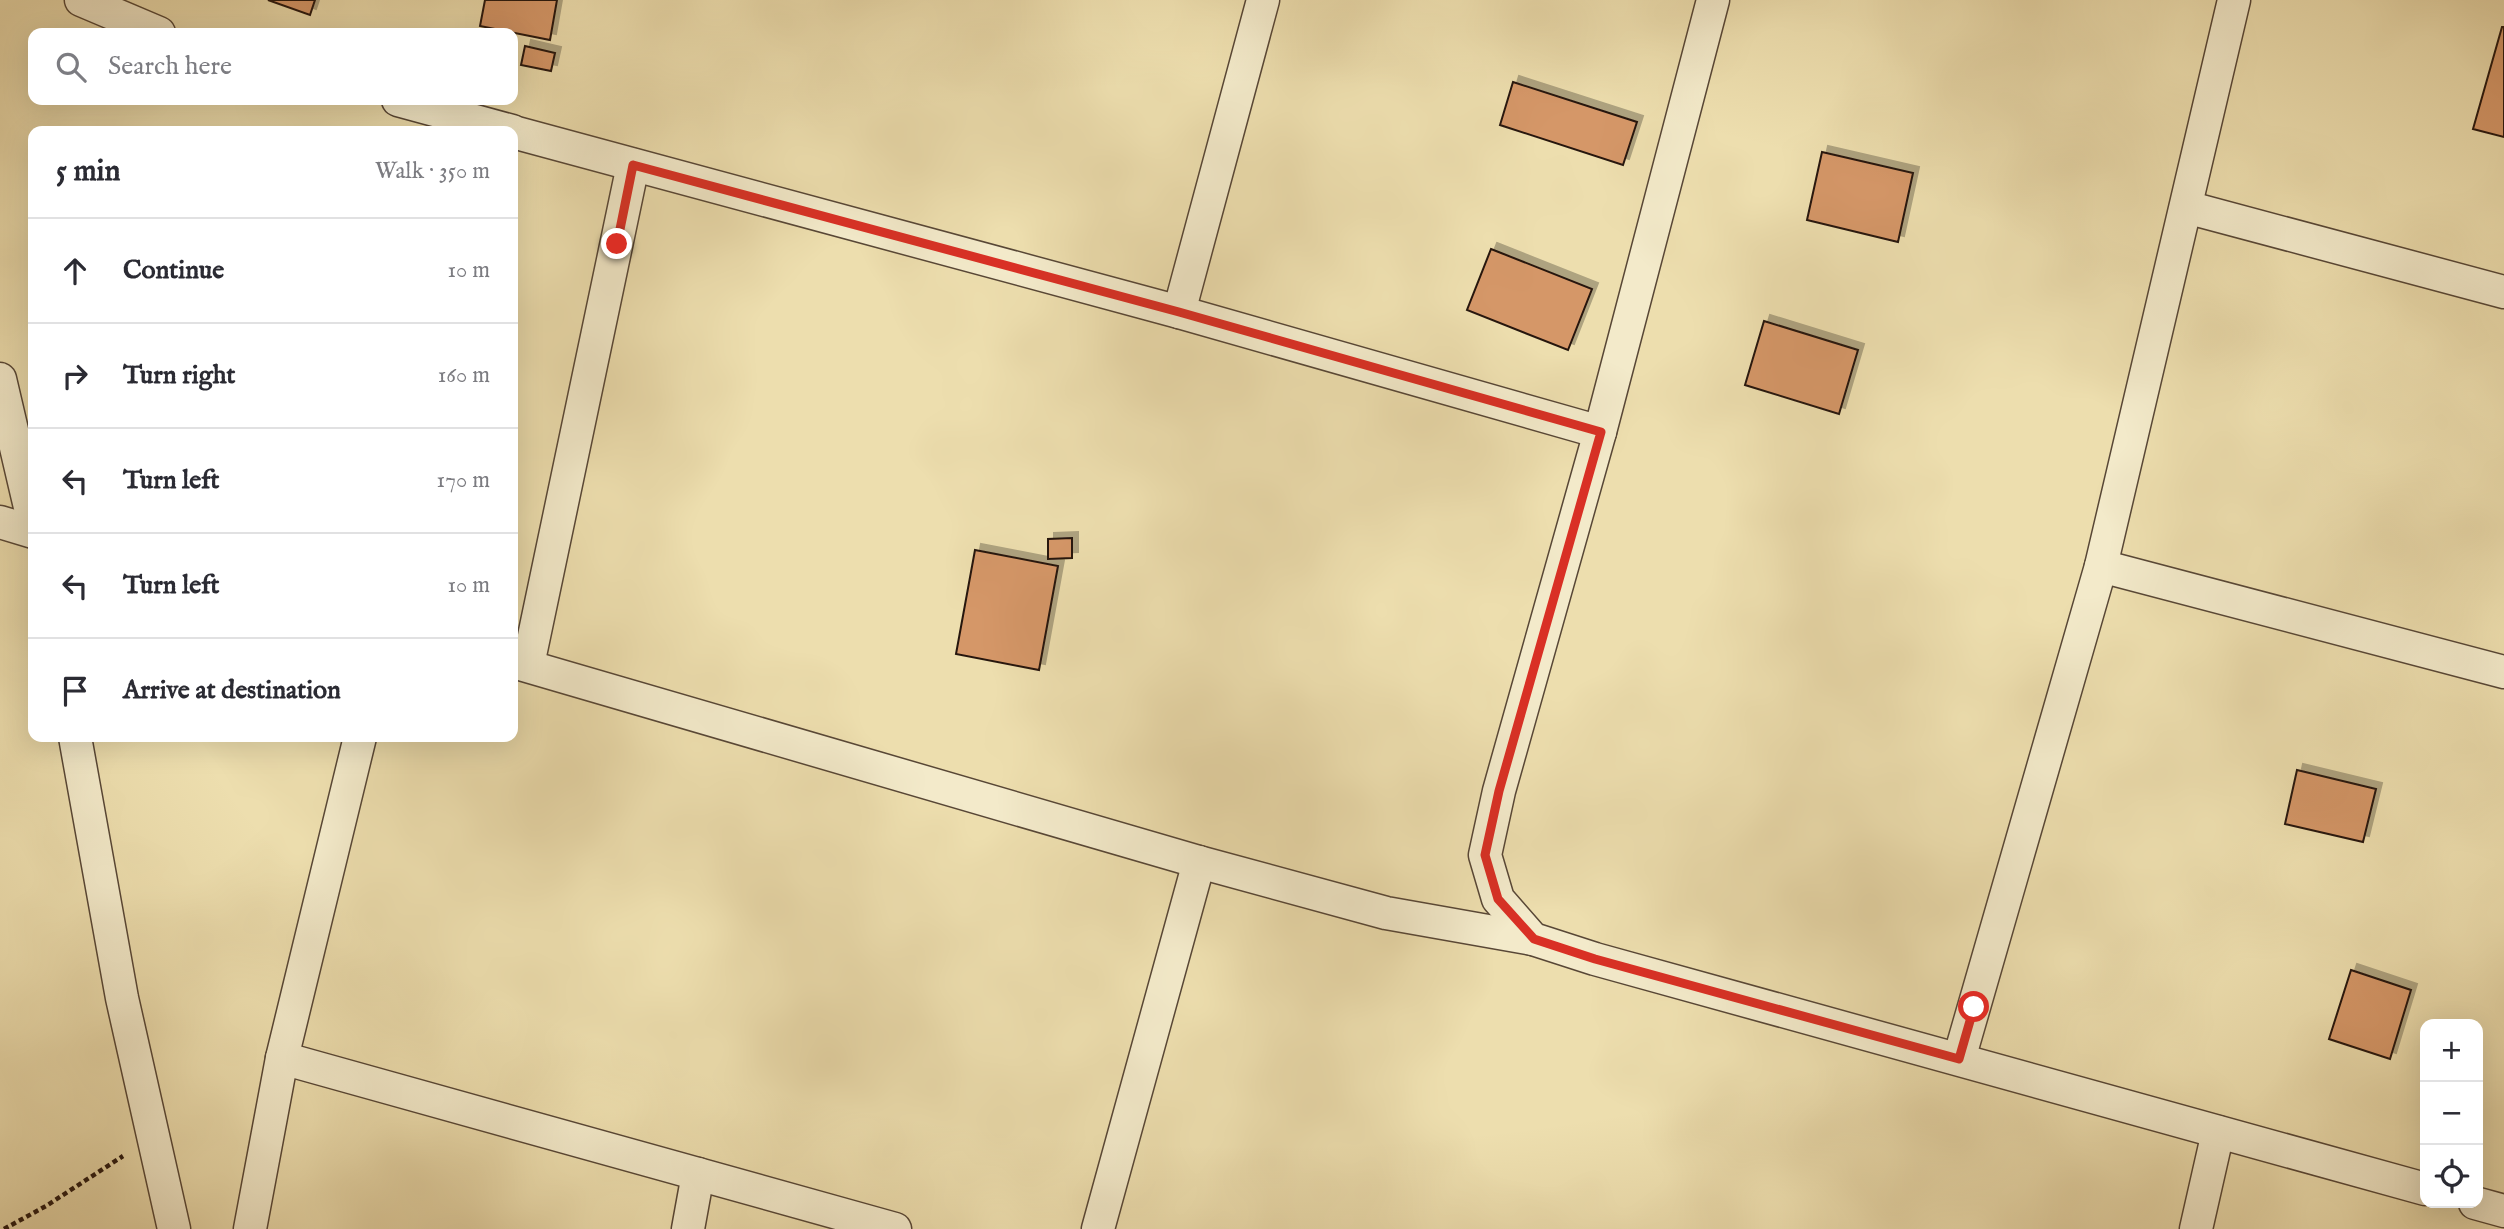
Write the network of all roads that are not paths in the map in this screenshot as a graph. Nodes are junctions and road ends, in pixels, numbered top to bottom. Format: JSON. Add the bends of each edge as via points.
{"nodes":[{"id":1,"x":81,"y":0,"type":"edge"},
{"id":2,"x":1263,"y":0,"type":"edge"},
{"id":3,"x":1713,"y":0,"type":"edge"},
{"id":4,"x":2234,"y":0,"type":"edge"},
{"id":5,"x":147,"y":28,"type":"edge"},
{"id":6,"x":416,"y":105,"type":"edge"},
{"id":7,"x":494,"y":126,"type":"edge"},
{"id":8,"x":518,"y":133,"type":"edge"},
{"id":9,"x":633,"y":165,"type":"junction"},
{"id":10,"x":2186,"y":207,"type":"junction"},
{"id":11,"x":2504,"y":292,"type":"edge"},
{"id":12,"x":1179,"y":312,"type":"junction"},
{"id":13,"x":0,"y":379,"type":"edge"},
{"id":14,"x":1601,"y":432,"type":"junction"},
{"id":15,"x":28,"y":499,"type":"edge"},
{"id":16,"x":0,"y":522,"type":"edge"},
{"id":17,"x":28,"y":530,"type":"edge"},
{"id":18,"x":2101,"y":566,"type":"junction"},
{"id":19,"x":520,"y":664,"type":"edge"},
{"id":20,"x":2504,"y":672,"type":"edge"},
{"id":21,"x":76,"y":742,"type":"edge"},
{"id":22,"x":359,"y":742,"type":"edge"},
{"id":23,"x":1199,"y":862,"type":"junction"},
{"id":24,"x":1534,"y":939,"type":"junction"},
{"id":25,"x":282,"y":1058,"type":"junction"},
{"id":26,"x":1959,"y":1059,"type":"junction"},
{"id":27,"x":2218,"y":1132,"type":"junction"},
{"id":28,"x":698,"y":1174,"type":"junction"},
{"id":29,"x":2420,"y":1188,"type":"edge"},
{"id":30,"x":2483,"y":1205,"type":"edge"},
{"id":31,"x":2504,"y":1211,"type":"edge"},
{"id":32,"x":174,"y":1229,"type":"edge"},
{"id":33,"x":250,"y":1229,"type":"edge"},
{"id":34,"x":688,"y":1229,"type":"edge"},
{"id":35,"x":895,"y":1229,"type":"edge"},
{"id":36,"x":1098,"y":1229,"type":"edge"},
{"id":37,"x":2196,"y":1229,"type":"edge"}],
"edges":[{"from":1,"to":5,"type":"street"},
{"from":2,"to":12,"type":"street"},
{"from":3,"to":14,"type":"street"},
{"from":4,"to":10,"type":"street"},
{"from":6,"to":7,"type":"street"},
{"from":8,"to":9,"type":"street"},
{"from":9,"to":12,"type":"street"},
{"from":9,"to":19,"type":"street"},
{"from":10,"to":11,"type":"street"},
{"from":10,"to":18,"type":"street"},
{"from":12,"to":14,"type":"street"},
{"from":13,"to":15,"type":"street"},
{"from":14,"to":24,"type":"street","via":[[1485,855],[1498,899]]},
{"from":16,"to":17,"type":"street"},
{"from":18,"to":20,"type":"street"},
{"from":18,"to":26,"type":"street"},
{"from":19,"to":23,"type":"street"},
{"from":21,"to":32,"type":"street","via":[[122,998]]},
{"from":22,"to":25,"type":"street"},
{"from":23,"to":24,"type":"street","via":[[1386,913]]},
{"from":23,"to":36,"type":"street"},
{"from":24,"to":26,"type":"street"},
{"from":25,"to":28,"type":"street"},
{"from":25,"to":33,"type":"street"},
{"from":26,"to":27,"type":"street"},
{"from":27,"to":29,"type":"street"},
{"from":27,"to":37,"type":"street"},
{"from":28,"to":34,"type":"street"},
{"from":28,"to":35,"type":"street"},
{"from":30,"to":31,"type":"street"}]}
